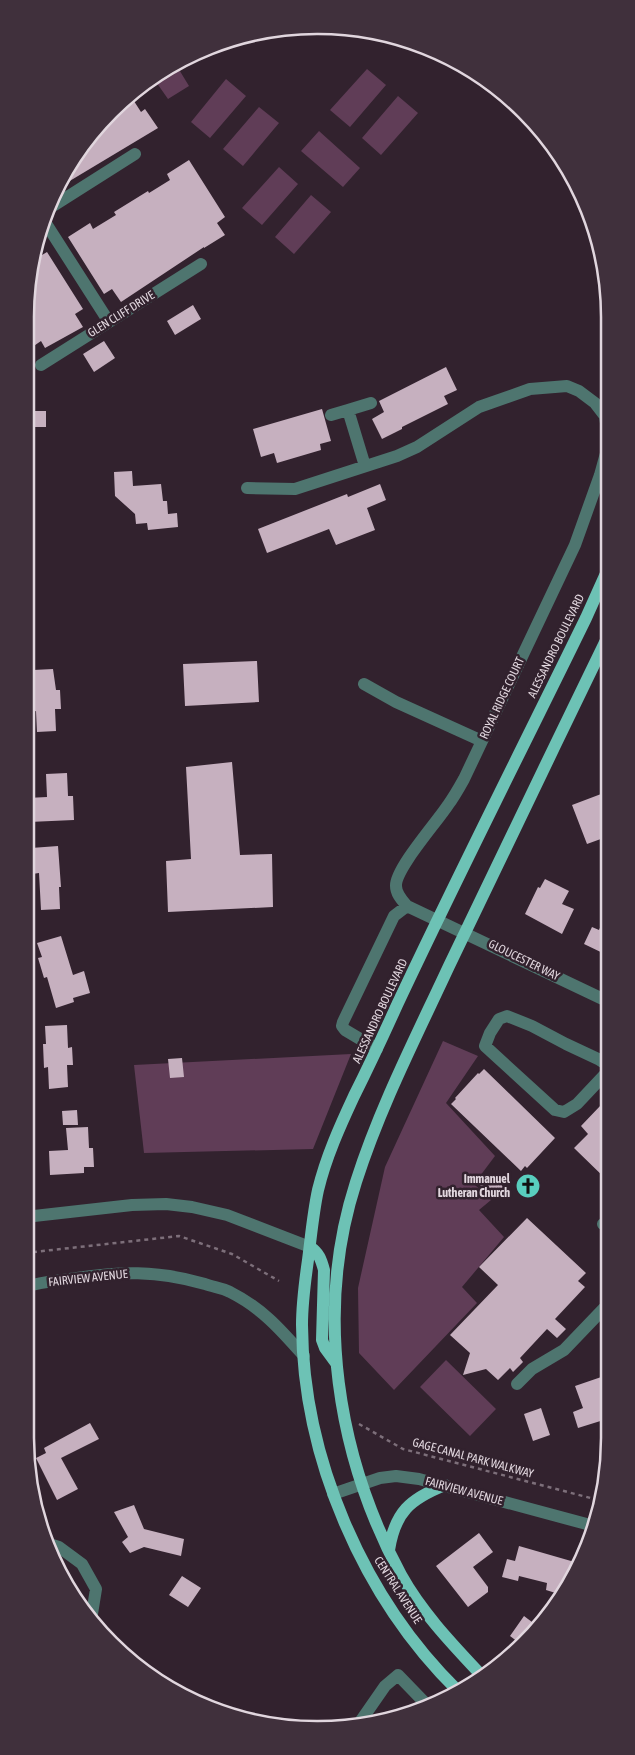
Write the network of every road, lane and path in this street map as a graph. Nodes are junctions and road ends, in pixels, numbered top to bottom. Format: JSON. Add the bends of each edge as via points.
{"nodes":[{"id":1,"x":134,"y":154,"type":"dead end"},
{"id":2,"x":58,"y":203,"type":"edge"},
{"id":3,"x":49,"y":227,"type":"edge"},
{"id":4,"x":201,"y":264,"type":"dead end"},
{"id":5,"x":109,"y":322,"type":"junction"},
{"id":6,"x":41,"y":365,"type":"dead end"},
{"id":7,"x":371,"y":403,"type":"dead end"},
{"id":8,"x":348,"y":410,"type":"junction"},
{"id":9,"x":601,"y":411,"type":"edge"},
{"id":10,"x":331,"y":415,"type":"dead end"},
{"id":11,"x":365,"y":466,"type":"junction"},
{"id":12,"x":601,"y":471,"type":"edge"},
{"id":13,"x":246,"y":488,"type":"dead end"},
{"id":14,"x":601,"y":584,"type":"edge"},
{"id":15,"x":601,"y":651,"type":"edge"},
{"id":16,"x":364,"y":684,"type":"dead end"},
{"id":17,"x":482,"y":740,"type":"junction"},
{"id":18,"x":407,"y":906,"type":"junction"},
{"id":19,"x":437,"y":920,"type":"junction"},
{"id":20,"x":465,"y":933,"type":"junction"},
{"id":21,"x":601,"y":998,"type":"edge"},
{"id":22,"x":377,"y":1049,"type":"junction"},
{"id":23,"x":601,"y":1061,"type":"edge"},
{"id":24,"x":601,"y":1078,"type":"edge"},
{"id":25,"x":34,"y":1216,"type":"edge"},
{"id":26,"x":310,"y":1246,"type":"junction"},
{"id":27,"x":34,"y":1252,"type":"edge"},
{"id":28,"x":279,"y":1281,"type":"dead end"},
{"id":29,"x":34,"y":1284,"type":"edge"},
{"id":30,"x":601,"y":1311,"type":"edge"},
{"id":31,"x":304,"y":1356,"type":"junction"},
{"id":32,"x":336,"y":1363,"type":"junction"},
{"id":33,"x":517,"y":1384,"type":"dead end"},
{"id":34,"x":346,"y":1424,"type":"junction"},
{"id":35,"x":362,"y":1483,"type":"junction"},
{"id":36,"x":445,"y":1485,"type":"junction"},
{"id":37,"x":333,"y":1494,"type":"junction"},
{"id":38,"x":595,"y":1499,"type":"edge"},
{"id":39,"x":588,"y":1524,"type":"edge"},
{"id":40,"x":55,"y":1546,"type":"edge"},
{"id":41,"x":389,"y":1550,"type":"junction"},
{"id":42,"x":93,"y":1611,"type":"edge"},
{"id":43,"x":477,"y":1671,"type":"edge"},
{"id":44,"x":454,"y":1686,"type":"edge"},
{"id":45,"x":423,"y":1701,"type":"edge"},
{"id":46,"x":363,"y":1718,"type":"edge"}],
"edges":[{"from":1,"to":2,"type":"street"},
{"from":3,"to":5,"type":"street"},
{"from":4,"to":5,"type":"street","name":"GLEN CLIFF DRIVE"},
{"from":5,"to":6,"type":"street","name":"GLEN CLIFF DRIVE"},
{"from":7,"to":8,"type":"street"},
{"from":8,"to":10,"type":"street"},
{"from":8,"to":11,"type":"street"},
{"from":9,"to":11,"type":"street","via":[[579,390],[567,386],[530,389],[478,407],[417,447]]},
{"from":11,"to":13,"type":"street","via":[[295,489]]},
{"from":12,"to":17,"type":"street","name":"ROYAL RIDGE COURT","via":[[575,545]]},
{"from":14,"to":19,"type":"main road","name":"ALESSANDRO BOULEVARD"},
{"from":15,"to":20,"type":"main road"},
{"from":16,"to":17,"type":"street","via":[[396,702]]},
{"from":17,"to":18,"type":"street","name":"ROYAL RIDGE COURT","via":[[464,779],[400,874],[396,885],[398,896]]},
{"from":18,"to":19,"type":"street"},
{"from":18,"to":22,"type":"street","via":[[394,916],[342,1026]]},
{"from":19,"to":20,"type":"street","name":"GLOUCESTER WAY"},
{"from":19,"to":22,"type":"main road","name":"ALESSANDRO BOULEVARD"},
{"from":20,"to":21,"type":"street","name":"GLOUCESTER WAY"},
{"from":20,"to":32,"type":"main road","via":[[376,1123],[355,1184],[339,1252],[335,1287]]},
{"from":22,"to":26,"type":"main road","name":"ALESSANDRO BOULEVARD","via":[[326,1164]]},
{"from":23,"to":24,"type":"street","via":[[506,1016],[499,1019],[486,1046],[555,1110],[564,1112],[577,1104]]},
{"from":25,"to":26,"type":"street","via":[[166,1204],[227,1215]]},
{"from":26,"to":31,"type":"main road","name":"ALESSANDRO BOULEVARD","via":[[302,1324]]},
{"from":26,"to":32,"type":"main road","via":[[322,1264],[322,1340]]},
{"from":27,"to":28,"type":"path","via":[[179,1236],[232,1254]]},
{"from":29,"to":31,"type":"street","name":"FAIRVIEW AVENUE","via":[[141,1272],[180,1277],[229,1291],[258,1309],[281,1328]]},
{"from":30,"to":33,"type":"street","via":[[564,1350],[532,1369]]},
{"from":31,"to":37,"type":"main road","name":"ALESSANDRO BOULEVARD","via":[[310,1415]]},
{"from":32,"to":34,"type":"main road"},
{"from":34,"to":35,"type":"main road"},
{"from":34,"to":38,"type":"path","name":"GAGE CANAL PARK WALKWAY","via":[[362,1424],[402,1448]]},
{"from":35,"to":36,"type":"street","name":"FAIRVIEW AVENUE","via":[[396,1476]]},
{"from":35,"to":37,"type":"street","name":"FAIRVIEW AVENUE"},
{"from":35,"to":41,"type":"main road","name":"CENTRAL AVENUE"},
{"from":36,"to":39,"type":"street","name":"FAIRVIEW AVENUE"},
{"from":36,"to":41,"type":"main road","via":[[418,1497],[402,1512]]},
{"from":37,"to":44,"type":"main road","name":"CENTRAL AVENUE","via":[[346,1528],[380,1592]]},
{"from":40,"to":42,"type":"street","via":[[82,1564],[96,1589]]},
{"from":41,"to":43,"type":"main road","name":"CENTRAL AVENUE","via":[[402,1577],[427,1612]]},
{"from":45,"to":46,"type":"street","via":[[398,1676],[385,1686]]}]}
